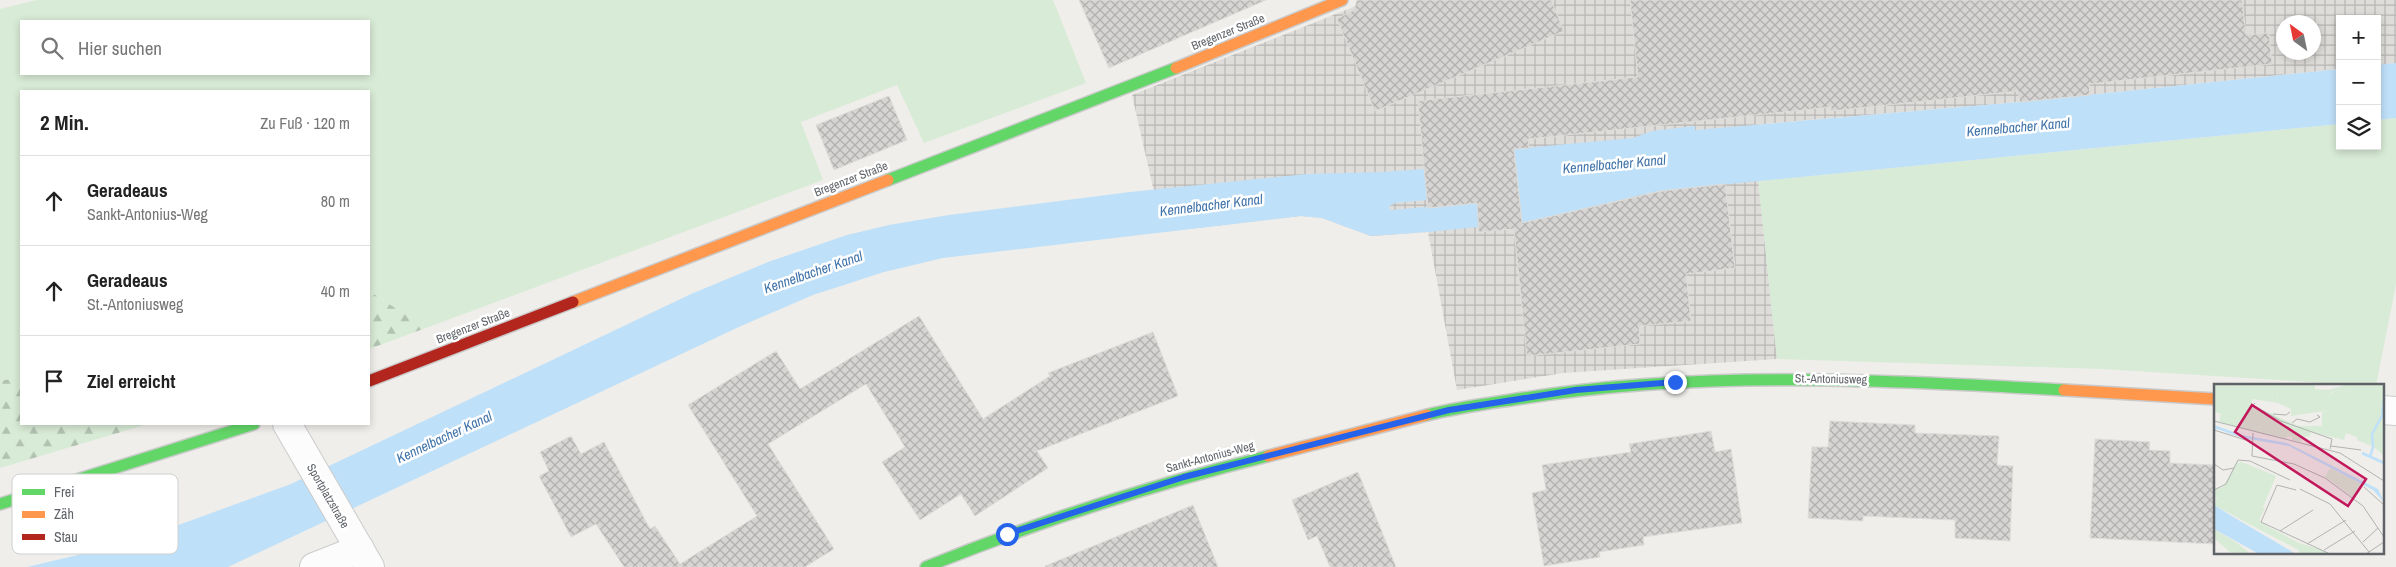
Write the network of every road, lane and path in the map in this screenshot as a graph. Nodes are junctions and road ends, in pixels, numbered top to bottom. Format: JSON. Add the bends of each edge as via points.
{"nodes":[{"id":1,"x":1342,"y":0,"type":"edge"},
{"id":2,"x":370,"y":381,"type":"edge"},
{"id":3,"x":2214,"y":399,"type":"edge"},
{"id":4,"x":1449,"y":410,"type":"joint"},
{"id":5,"x":251,"y":425,"type":"edge"},
{"id":6,"x":288,"y":425,"type":"edge"},
{"id":7,"x":95,"y":474,"type":"edge"},
{"id":8,"x":12,"y":500,"type":"edge"},
{"id":9,"x":0,"y":504,"type":"edge"},
{"id":10,"x":359,"y":549,"type":"edge"},
{"id":11,"x":314,"y":567,"type":"edge"},
{"id":12,"x":926,"y":567,"type":"edge"}],
"edges":[{"from":1,"to":2,"type":"street","name":"Bregenzer Straße","via":[[1213,54]]},
{"from":3,"to":4,"type":"street","name":"St.-Antoniusweg","via":[[1884,380],[1778,379],[1675,382],[1576,390]]},
{"from":4,"to":12,"type":"street","name":"Sankt-Antonius-Weg","via":[[1184,477],[1007,534]]},
{"from":5,"to":7,"type":"street"},
{"from":6,"to":10,"type":"street","name":"Sportplatzstraße"},
{"from":8,"to":9,"type":"street"},
{"from":10,"to":11,"type":"street"}]}
